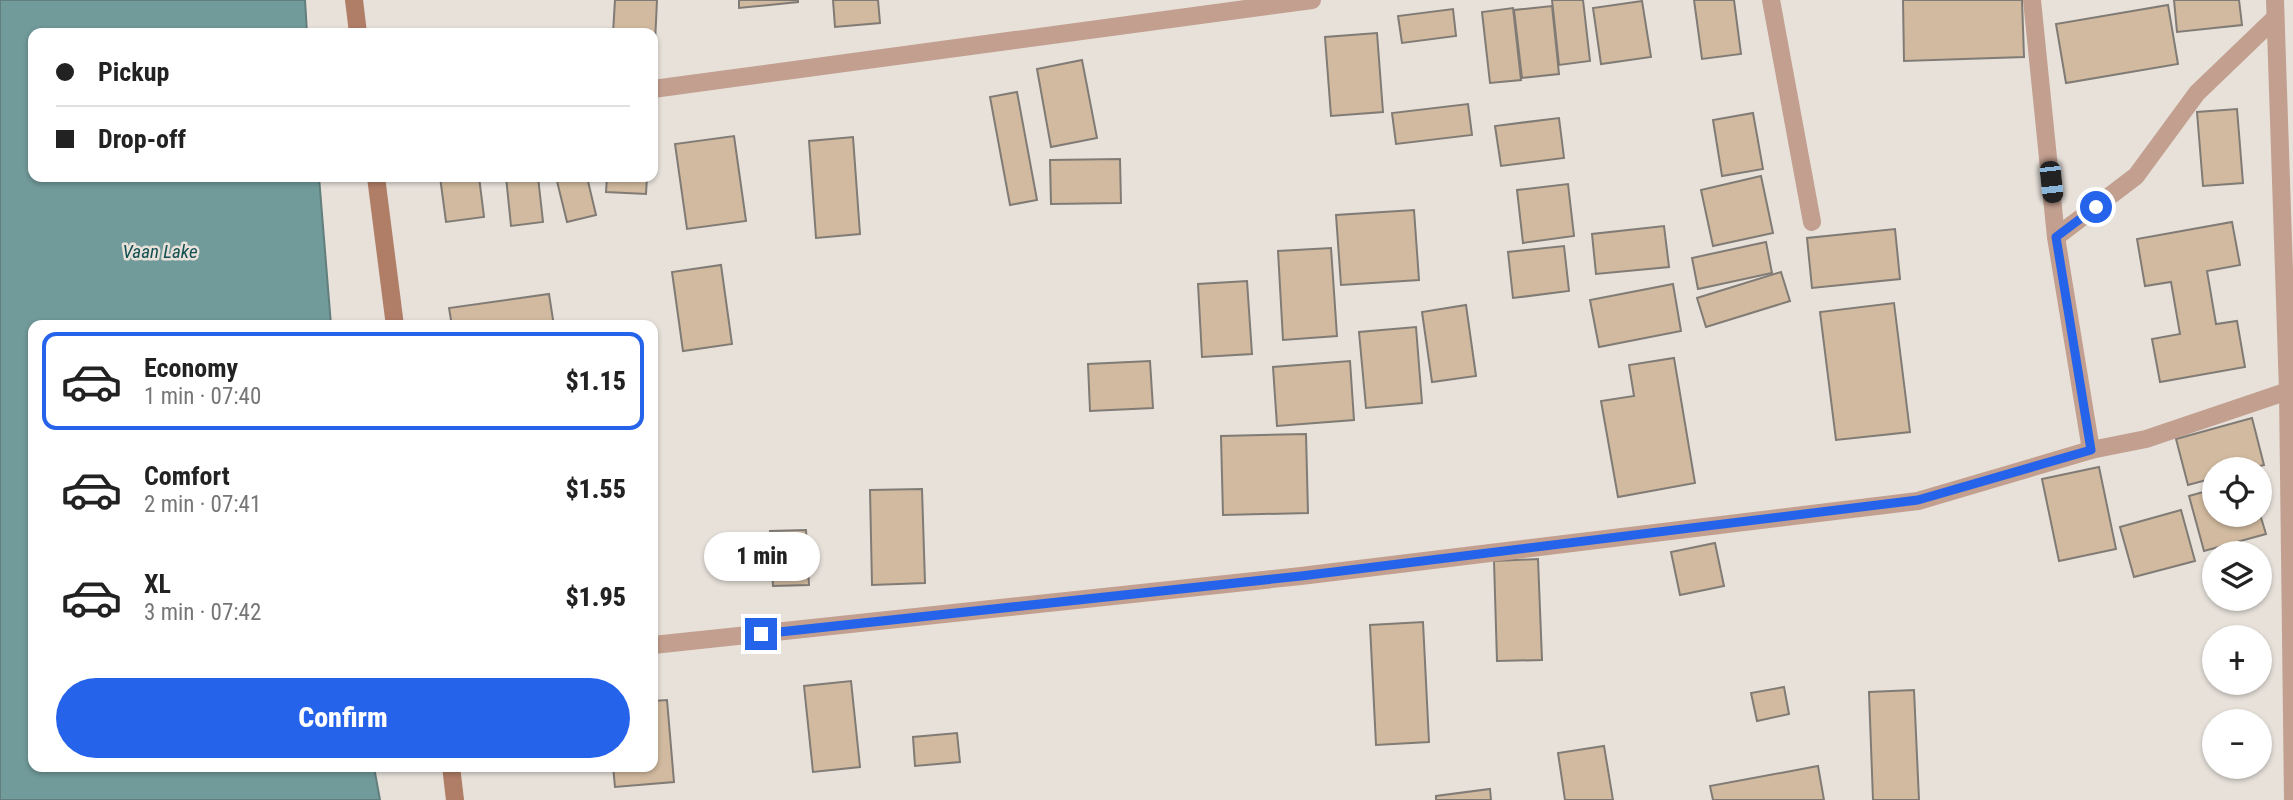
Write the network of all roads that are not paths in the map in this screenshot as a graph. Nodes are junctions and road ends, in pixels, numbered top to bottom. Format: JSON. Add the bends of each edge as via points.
{"nodes":[{"id":1,"x":354,"y":0,"type":"edge"},
{"id":2,"x":1312,"y":0,"type":"edge"},
{"id":3,"x":1771,"y":0,"type":"edge"},
{"id":4,"x":2032,"y":0,"type":"edge"},
{"id":5,"x":2275,"y":9,"type":"edge"},
{"id":6,"x":357,"y":28,"type":"edge"},
{"id":7,"x":658,"y":88,"type":"edge"},
{"id":8,"x":377,"y":182,"type":"edge"},
{"id":9,"x":1812,"y":222,"type":"dead end"},
{"id":10,"x":2056,"y":237,"type":"junction"},
{"id":11,"x":394,"y":320,"type":"edge"},
{"id":12,"x":2288,"y":391,"type":"junction"},
{"id":13,"x":2091,"y":450,"type":"junction"},
{"id":14,"x":658,"y":644,"type":"edge"},
{"id":15,"x":452,"y":772,"type":"edge"},
{"id":16,"x":455,"y":800,"type":"edge"},
{"id":17,"x":2293,"y":800,"type":"edge"}],
"edges":[{"from":1,"to":6,"type":"street"},
{"from":2,"to":7,"type":"street"},
{"from":3,"to":9,"type":"street"},
{"from":4,"to":10,"type":"street"},
{"from":5,"to":10,"type":"street","via":[[2197,93],[2136,176]]},
{"from":5,"to":12,"type":"street"},
{"from":8,"to":11,"type":"street"},
{"from":10,"to":13,"type":"street"},
{"from":12,"to":13,"type":"street","via":[[2146,439]]},
{"from":12,"to":17,"type":"street"},
{"from":13,"to":14,"type":"street","via":[[1918,500],[1301,576]]},
{"from":15,"to":16,"type":"street"}]}
